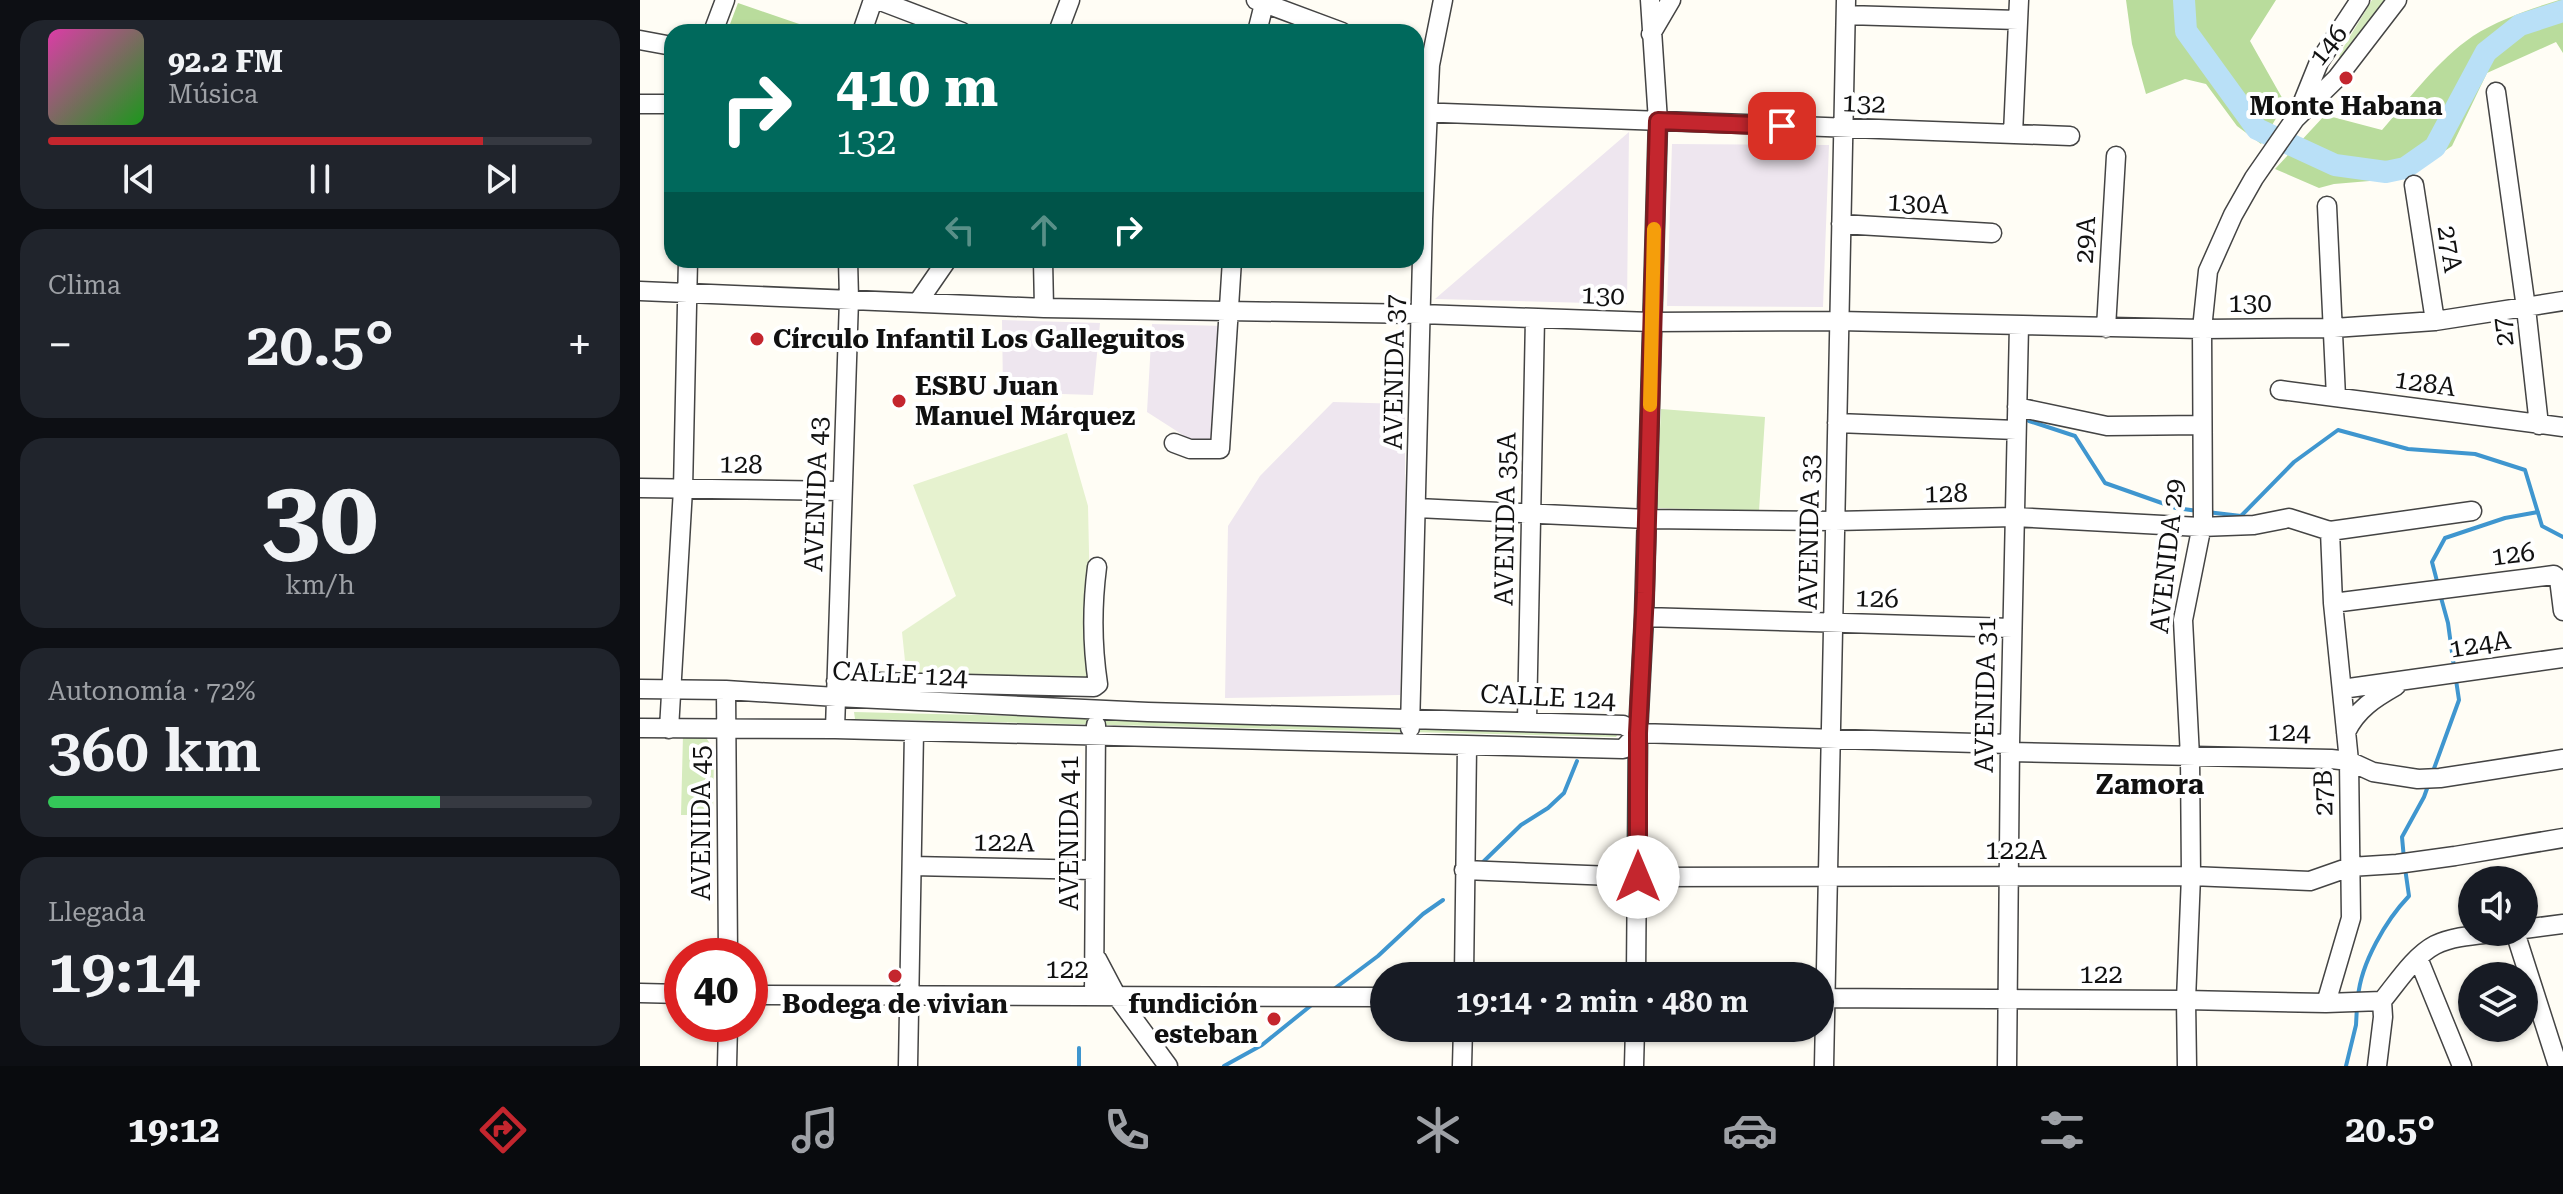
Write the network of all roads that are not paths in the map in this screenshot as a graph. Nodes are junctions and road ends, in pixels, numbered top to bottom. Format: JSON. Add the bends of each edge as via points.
{"nodes":[{"id":1,"x":725,"y":0,"type":"edge"},
{"id":2,"x":875,"y":0,"type":"edge"},
{"id":3,"x":1070,"y":0,"type":"edge"},
{"id":4,"x":1443,"y":0,"type":"edge"},
{"id":5,"x":1650,"y":0,"type":"edge"},
{"id":6,"x":1671,"y":0,"type":"edge"},
{"id":7,"x":2019,"y":0,"type":"edge"},
{"id":8,"x":2360,"y":0,"type":"edge"},
{"id":9,"x":2397,"y":0,"type":"edge"},
{"id":10,"x":1261,"y":1,"type":"edge"},
{"id":11,"x":1846,"y":7,"type":"edge"},
{"id":12,"x":2018,"y":20,"type":"junction"},
{"id":13,"x":716,"y":24,"type":"edge"},
{"id":14,"x":865,"y":24,"type":"edge"},
{"id":15,"x":940,"y":24,"type":"edge"},
{"id":16,"x":1061,"y":24,"type":"edge"},
{"id":17,"x":1258,"y":24,"type":"edge"},
{"id":18,"x":1321,"y":24,"type":"edge"},
{"id":19,"x":1651,"y":34,"type":"junction"},
{"id":20,"x":640,"y":40,"type":"edge"},
{"id":21,"x":664,"y":44,"type":"edge"},
{"id":22,"x":1424,"y":59,"type":"edge"},
{"id":23,"x":2496,"y":92,"type":"dead end"},
{"id":24,"x":640,"y":104,"type":"edge"},
{"id":25,"x":664,"y":104,"type":"edge"},
{"id":26,"x":1424,"y":112,"type":"edge"},
{"id":27,"x":2295,"y":119,"type":"junction"},
{"id":28,"x":1658,"y":121,"type":"junction"},
{"id":29,"x":1843,"y":128,"type":"junction"},
{"id":30,"x":2013,"y":134,"type":"junction"},
{"id":31,"x":2070,"y":136,"type":"dead end"},
{"id":32,"x":2116,"y":156,"type":"dead end"},
{"id":33,"x":2265,"y":163,"type":"joint"},
{"id":34,"x":2414,"y":185,"type":"dead end"},
{"id":35,"x":2327,"y":206,"type":"dead end"},
{"id":36,"x":1841,"y":224,"type":"junction"},
{"id":37,"x":1992,"y":233,"type":"dead end"},
{"id":38,"x":688,"y":268,"type":"edge"},
{"id":39,"x":848,"y":268,"type":"edge"},
{"id":40,"x":941,"y":268,"type":"edge"},
{"id":41,"x":1043,"y":268,"type":"edge"},
{"id":42,"x":1232,"y":268,"type":"edge"},
{"id":43,"x":1421,"y":268,"type":"edge"},
{"id":44,"x":640,"y":291,"type":"edge"},
{"id":45,"x":688,"y":292,"type":"junction"},
{"id":46,"x":849,"y":299,"type":"junction"},
{"id":47,"x":2563,"y":301,"type":"edge"},
{"id":48,"x":918,"y":302,"type":"junction"},
{"id":49,"x":1044,"y":308,"type":"junction"},
{"id":50,"x":2526,"y":308,"type":"junction"},
{"id":51,"x":1230,"y":312,"type":"junction"},
{"id":52,"x":1421,"y":314,"type":"junction"},
{"id":53,"x":1535,"y":318,"type":"junction"},
{"id":54,"x":1839,"y":321,"type":"junction"},
{"id":55,"x":2435,"y":321,"type":"junction"},
{"id":56,"x":1651,"y":322,"type":"junction"},
{"id":57,"x":2019,"y":325,"type":"junction"},
{"id":58,"x":2106,"y":328,"type":"junction"},
{"id":59,"x":2334,"y":328,"type":"junction"},
{"id":60,"x":2202,"y":329,"type":"junction"},
{"id":61,"x":2280,"y":390,"type":"dead end"},
{"id":62,"x":2336,"y":397,"type":"junction"},
{"id":63,"x":2017,"y":407,"type":"junction"},
{"id":64,"x":1837,"y":423,"type":"junction"},
{"id":65,"x":2202,"y":425,"type":"junction"},
{"id":66,"x":2539,"y":425,"type":"junction"},
{"id":67,"x":2563,"y":427,"type":"edge"},
{"id":68,"x":2016,"y":430,"type":"junction"},
{"id":69,"x":1174,"y":443,"type":"dead end"},
{"id":70,"x":640,"y":488,"type":"edge"},
{"id":71,"x":683,"y":489,"type":"junction"},
{"id":72,"x":842,"y":491,"type":"junction"},
{"id":73,"x":1417,"y":508,"type":"junction"},
{"id":74,"x":2472,"y":511,"type":"dead end"},
{"id":75,"x":1531,"y":515,"type":"junction"},
{"id":76,"x":2014,"y":517,"type":"junction"},
{"id":77,"x":2202,"y":518,"type":"junction"},
{"id":78,"x":1647,"y":519,"type":"junction"},
{"id":79,"x":1835,"y":521,"type":"junction"},
{"id":80,"x":2330,"y":531,"type":"junction"},
{"id":81,"x":1097,"y":567,"type":"dead end"},
{"id":82,"x":2333,"y":603,"type":"junction"},
{"id":83,"x":2563,"y":611,"type":"edge"},
{"id":84,"x":1644,"y":617,"type":"junction"},
{"id":85,"x":1833,"y":623,"type":"junction"},
{"id":86,"x":2012,"y":628,"type":"junction"},
{"id":87,"x":2563,"y":658,"type":"edge"},
{"id":88,"x":2406,"y":681,"type":"junction"},
{"id":89,"x":672,"y":688,"type":"junction"},
{"id":90,"x":640,"y":689,"type":"edge"},
{"id":91,"x":836,"y":689,"type":"junction"},
{"id":92,"x":2342,"y":689,"type":"junction"},
{"id":93,"x":726,"y":690,"type":"junction"},
{"id":94,"x":1096,"y":710,"type":"junction"},
{"id":95,"x":1411,"y":718,"type":"junction"},
{"id":96,"x":1527,"y":721,"type":"junction"},
{"id":97,"x":640,"y":728,"type":"edge"},
{"id":98,"x":669,"y":729,"type":"junction"},
{"id":99,"x":727,"y":729,"type":"junction"},
{"id":100,"x":835,"y":729,"type":"junction"},
{"id":101,"x":914,"y":732,"type":"junction"},
{"id":102,"x":2346,"y":732,"type":"junction"},
{"id":103,"x":1638,"y":733,"type":"junction"},
{"id":104,"x":1095,"y":735,"type":"junction"},
{"id":105,"x":1831,"y":739,"type":"junction"},
{"id":106,"x":1409,"y":745,"type":"junction"},
{"id":107,"x":1467,"y":747,"type":"junction"},
{"id":108,"x":2010,"y":748,"type":"junction"},
{"id":109,"x":2190,"y":757,"type":"junction"},
{"id":110,"x":2563,"y":759,"type":"edge"},
{"id":111,"x":2349,"y":761,"type":"junction"},
{"id":112,"x":2563,"y":838,"type":"edge"},
{"id":113,"x":912,"y":866,"type":"junction"},
{"id":114,"x":2350,"y":867,"type":"junction"},
{"id":115,"x":1094,"y":870,"type":"junction"},
{"id":116,"x":1464,"y":870,"type":"junction"},
{"id":117,"x":2009,"y":875,"type":"junction"},
{"id":118,"x":2191,"y":876,"type":"junction"},
{"id":119,"x":1638,"y":877,"type":"junction"},
{"id":120,"x":1828,"y":877,"type":"junction"},
{"id":121,"x":2563,"y":924,"type":"edge"},
{"id":122,"x":2538,"y":927,"type":"edge"},
{"id":123,"x":728,"y":938,"type":"edge"},
{"id":124,"x":2458,"y":939,"type":"edge"},
{"id":125,"x":2519,"y":946,"type":"edge"},
{"id":126,"x":1095,"y":955,"type":"junction"},
{"id":127,"x":2418,"y":958,"type":"junction"},
{"id":128,"x":1464,"y":962,"type":"edge"},
{"id":129,"x":1636,"y":962,"type":"edge"},
{"id":130,"x":1824,"y":962,"type":"edge"},
{"id":131,"x":640,"y":993,"type":"edge"},
{"id":132,"x":664,"y":994,"type":"edge"},
{"id":133,"x":768,"y":995,"type":"edge"},
{"id":134,"x":908,"y":995,"type":"junction"},
{"id":135,"x":1094,"y":995,"type":"junction"},
{"id":136,"x":1116,"y":995,"type":"junction"},
{"id":137,"x":1370,"y":997,"type":"edge"},
{"id":138,"x":1834,"y":998,"type":"edge"},
{"id":139,"x":2008,"y":1000,"type":"junction"},
{"id":140,"x":2186,"y":1000,"type":"junction"},
{"id":141,"x":2376,"y":1002,"type":"junction"},
{"id":142,"x":2335,"y":1003,"type":"junction"},
{"id":143,"x":728,"y":1042,"type":"edge"},
{"id":144,"x":1463,"y":1042,"type":"edge"},
{"id":145,"x":1635,"y":1042,"type":"edge"},
{"id":146,"x":1824,"y":1042,"type":"edge"},
{"id":147,"x":727,"y":1066,"type":"edge"},
{"id":148,"x":908,"y":1066,"type":"edge"},
{"id":149,"x":1168,"y":1066,"type":"edge"},
{"id":150,"x":1462,"y":1066,"type":"edge"},
{"id":151,"x":1634,"y":1066,"type":"edge"},
{"id":152,"x":1824,"y":1066,"type":"edge"},
{"id":153,"x":2007,"y":1066,"type":"edge"},
{"id":154,"x":2187,"y":1066,"type":"edge"},
{"id":155,"x":2377,"y":1066,"type":"edge"},
{"id":156,"x":2462,"y":1066,"type":"edge"},
{"id":157,"x":2558,"y":1066,"type":"edge"}],
"edges":[{"from":1,"to":13,"type":"street"},
{"from":2,"to":14,"type":"street"},
{"from":2,"to":15,"type":"street"},
{"from":3,"to":16,"type":"street"},
{"from":4,"to":22,"type":"street","name":"AVENIDA 37"},
{"from":5,"to":19,"type":"street"},
{"from":6,"to":19,"type":"street"},
{"from":7,"to":12,"type":"street"},
{"from":8,"to":27,"type":"street","name":"146","via":[[2319,62]]},
{"from":9,"to":27,"type":"street","name":"146","via":[[2337,78]]},
{"from":10,"to":17,"type":"street"},
{"from":10,"to":18,"type":"street"},
{"from":11,"to":12,"type":"street"},
{"from":11,"to":29,"type":"street","name":"AVENIDA 33"},
{"from":12,"to":30,"type":"street"},
{"from":19,"to":28,"type":"street"},
{"from":20,"to":21,"type":"street"},
{"from":23,"to":50,"type":"street","name":"27"},
{"from":24,"to":25,"type":"street"},
{"from":26,"to":28,"type":"street","name":"132"},
{"from":27,"to":33,"type":"street","name":"146"},
{"from":28,"to":29,"type":"street","name":"132"},
{"from":28,"to":56,"type":"street"},
{"from":29,"to":30,"type":"street","name":"132"},
{"from":29,"to":36,"type":"street","name":"AVENIDA 33"},
{"from":30,"to":31,"type":"street","name":"132"},
{"from":32,"to":58,"type":"street","name":"29A"},
{"from":33,"to":60,"type":"street","name":"AVENIDA 29","via":[[2233,215],[2208,271]]},
{"from":34,"to":55,"type":"street","name":"27A"},
{"from":35,"to":59,"type":"street"},
{"from":36,"to":37,"type":"street","name":"130A"},
{"from":36,"to":54,"type":"street","name":"AVENIDA 33"},
{"from":38,"to":45,"type":"street","name":"AVENIDA 45"},
{"from":39,"to":46,"type":"street","name":"AVENIDA 43"},
{"from":40,"to":48,"type":"street"},
{"from":41,"to":49,"type":"street"},
{"from":42,"to":51,"type":"street"},
{"from":43,"to":52,"type":"street","name":"AVENIDA 37"},
{"from":44,"to":45,"type":"street","name":"130"},
{"from":45,"to":46,"type":"street","name":"130"},
{"from":45,"to":71,"type":"street","name":"AVENIDA 45"},
{"from":46,"to":48,"type":"street","name":"130"},
{"from":46,"to":72,"type":"street","name":"AVENIDA 43"},
{"from":47,"to":50,"type":"street","name":"130"},
{"from":48,"to":49,"type":"street","name":"130"},
{"from":49,"to":51,"type":"street","name":"130"},
{"from":50,"to":55,"type":"street","name":"130"},
{"from":50,"to":66,"type":"street","name":"27"},
{"from":51,"to":52,"type":"street","name":"130"},
{"from":51,"to":69,"type":"street","via":[[1220,449]]},
{"from":52,"to":53,"type":"street","name":"130"},
{"from":52,"to":73,"type":"street","name":"AVENIDA 37"},
{"from":53,"to":56,"type":"street","name":"130"},
{"from":53,"to":75,"type":"street","name":"AVENIDA 35A"},
{"from":54,"to":56,"type":"street","name":"130"},
{"from":54,"to":57,"type":"street","name":"130"},
{"from":54,"to":64,"type":"street","name":"AVENIDA 33"},
{"from":55,"to":59,"type":"street","name":"130"},
{"from":56,"to":78,"type":"street"},
{"from":57,"to":58,"type":"street","name":"130"},
{"from":57,"to":63,"type":"street","name":"AVENIDA 31"},
{"from":58,"to":60,"type":"street","name":"130"},
{"from":59,"to":60,"type":"street","name":"130"},
{"from":59,"to":62,"type":"street"},
{"from":60,"to":65,"type":"street","name":"AVENIDA 29"},
{"from":61,"to":62,"type":"street","name":"128A"},
{"from":62,"to":66,"type":"street","name":"128A"},
{"from":63,"to":65,"type":"street","via":[[2107,426]]},
{"from":63,"to":68,"type":"street","name":"AVENIDA 31"},
{"from":64,"to":68,"type":"street"},
{"from":64,"to":79,"type":"street","name":"AVENIDA 33"},
{"from":65,"to":77,"type":"street","name":"AVENIDA 29"},
{"from":66,"to":67,"type":"street","name":"128A"},
{"from":68,"to":76,"type":"street","name":"AVENIDA 31"},
{"from":70,"to":71,"type":"street","name":"128"},
{"from":71,"to":72,"type":"street","name":"128"},
{"from":71,"to":89,"type":"street","name":"AVENIDA 45"},
{"from":72,"to":91,"type":"street","name":"AVENIDA 43"},
{"from":73,"to":75,"type":"street","name":"128"},
{"from":73,"to":95,"type":"street","name":"AVENIDA 37"},
{"from":74,"to":80,"type":"street","name":"128"},
{"from":75,"to":78,"type":"street","name":"128"},
{"from":75,"to":96,"type":"street","name":"AVENIDA 35A"},
{"from":76,"to":77,"type":"street","name":"128"},
{"from":76,"to":79,"type":"street","name":"128"},
{"from":76,"to":86,"type":"street","name":"AVENIDA 31"},
{"from":77,"to":80,"type":"street","name":"128","via":[[2254,525],[2289,518]]},
{"from":77,"to":109,"type":"street","name":"AVENIDA 29","via":[[2183,620]]},
{"from":78,"to":79,"type":"street","name":"128"},
{"from":78,"to":84,"type":"street"},
{"from":79,"to":85,"type":"street","name":"AVENIDA 33"},
{"from":80,"to":82,"type":"street","name":"27B"},
{"from":81,"to":91,"type":"street","via":[[1094,687]]},
{"from":82,"to":83,"type":"street","name":"126","via":[[2557,577]]},
{"from":82,"to":92,"type":"street","name":"27B"},
{"from":84,"to":85,"type":"street","name":"126"},
{"from":84,"to":103,"type":"street"},
{"from":85,"to":86,"type":"street","name":"126"},
{"from":85,"to":105,"type":"street","name":"AVENIDA 33"},
{"from":86,"to":108,"type":"street","name":"AVENIDA 31"},
{"from":87,"to":88,"type":"street","name":"124A"},
{"from":88,"to":92,"type":"street","name":"124A"},
{"from":88,"to":102,"type":"street","name":"124A","via":[[2372,699]]},
{"from":89,"to":90,"type":"street","name":"CALLE 124"},
{"from":89,"to":93,"type":"street","name":"CALLE 124"},
{"from":89,"to":98,"type":"street","name":"AVENIDA 45"},
{"from":91,"to":93,"type":"street","name":"CALLE 124"},
{"from":91,"to":94,"type":"street","name":"CALLE 124"},
{"from":91,"to":100,"type":"street","name":"AVENIDA 43"},
{"from":92,"to":102,"type":"street","name":"27B"},
{"from":93,"to":99,"type":"street","name":"AVENIDA 45"},
{"from":94,"to":95,"type":"street","name":"CALLE 124"},
{"from":94,"to":104,"type":"street","name":"AVENIDA 41"},
{"from":95,"to":96,"type":"street","name":"CALLE 124"},
{"from":95,"to":106,"type":"street","name":"AVENIDA 37"},
{"from":96,"to":103,"type":"street","name":"CALLE 124","via":[[1623,725]]},
{"from":97,"to":98,"type":"street","name":"CALLE 124"},
{"from":98,"to":99,"type":"street","name":"CALLE 124"},
{"from":99,"to":100,"type":"street","name":"CALLE 124"},
{"from":99,"to":123,"type":"street","name":"AVENIDA 45"},
{"from":100,"to":101,"type":"street","name":"CALLE 124"},
{"from":101,"to":104,"type":"street","name":"CALLE 124"},
{"from":101,"to":113,"type":"street"},
{"from":102,"to":111,"type":"street","name":"27B"},
{"from":103,"to":105,"type":"street","name":"124"},
{"from":103,"to":107,"type":"street","name":"CALLE 124","via":[[1623,749]]},
{"from":103,"to":119,"type":"street"},
{"from":104,"to":106,"type":"street","name":"CALLE 124"},
{"from":104,"to":115,"type":"street","name":"AVENIDA 41"},
{"from":105,"to":108,"type":"street","name":"124"},
{"from":105,"to":120,"type":"street","name":"AVENIDA 33"},
{"from":106,"to":107,"type":"street","name":"CALLE 124"},
{"from":107,"to":116,"type":"street"},
{"from":108,"to":109,"type":"street","name":"124"},
{"from":108,"to":117,"type":"street","name":"AVENIDA 31"},
{"from":109,"to":111,"type":"street","name":"124"},
{"from":109,"to":118,"type":"street","name":"AVENIDA 29"},
{"from":110,"to":111,"type":"street","name":"124","via":[[2418,779],[2373,772]]},
{"from":111,"to":114,"type":"street","name":"27B"},
{"from":112,"to":114,"type":"street","name":"122A"},
{"from":113,"to":115,"type":"street","name":"122A"},
{"from":113,"to":134,"type":"street"},
{"from":114,"to":118,"type":"street","name":"122A","via":[[2310,881]]},
{"from":114,"to":142,"type":"street","name":"27B","via":[[2351,918]]},
{"from":115,"to":126,"type":"street","name":"AVENIDA 41"},
{"from":116,"to":119,"type":"street","name":"122A"},
{"from":116,"to":128,"type":"street"},
{"from":117,"to":118,"type":"street","name":"122A"},
{"from":117,"to":120,"type":"street","name":"122A"},
{"from":117,"to":139,"type":"street","name":"AVENIDA 31"},
{"from":118,"to":140,"type":"street","name":"AVENIDA 29"},
{"from":119,"to":120,"type":"street","name":"122A"},
{"from":119,"to":129,"type":"street"},
{"from":120,"to":130,"type":"street","name":"AVENIDA 33"},
{"from":121,"to":122,"type":"street"},
{"from":124,"to":127,"type":"street","via":[[2432,946]]},
{"from":125,"to":157,"type":"street"},
{"from":126,"to":135,"type":"street","name":"AVENIDA 41"},
{"from":126,"to":136,"type":"street"},
{"from":127,"to":141,"type":"street"},
{"from":127,"to":156,"type":"street"},
{"from":131,"to":132,"type":"street"},
{"from":133,"to":134,"type":"street","name":"122"},
{"from":134,"to":135,"type":"street","name":"122"},
{"from":134,"to":148,"type":"street"},
{"from":135,"to":136,"type":"street","name":"122"},
{"from":136,"to":137,"type":"street","name":"122"},
{"from":136,"to":149,"type":"street"},
{"from":138,"to":139,"type":"street","name":"122"},
{"from":139,"to":140,"type":"street","name":"122"},
{"from":139,"to":153,"type":"street","name":"AVENIDA 31"},
{"from":140,"to":142,"type":"street","name":"122"},
{"from":140,"to":154,"type":"street","name":"AVENIDA 29"},
{"from":141,"to":142,"type":"street","name":"122"},
{"from":141,"to":155,"type":"street","via":[[2383,1017]]},
{"from":143,"to":147,"type":"street"},
{"from":144,"to":150,"type":"street"},
{"from":145,"to":151,"type":"street"},
{"from":146,"to":152,"type":"street","name":"AVENIDA 33"}]}
